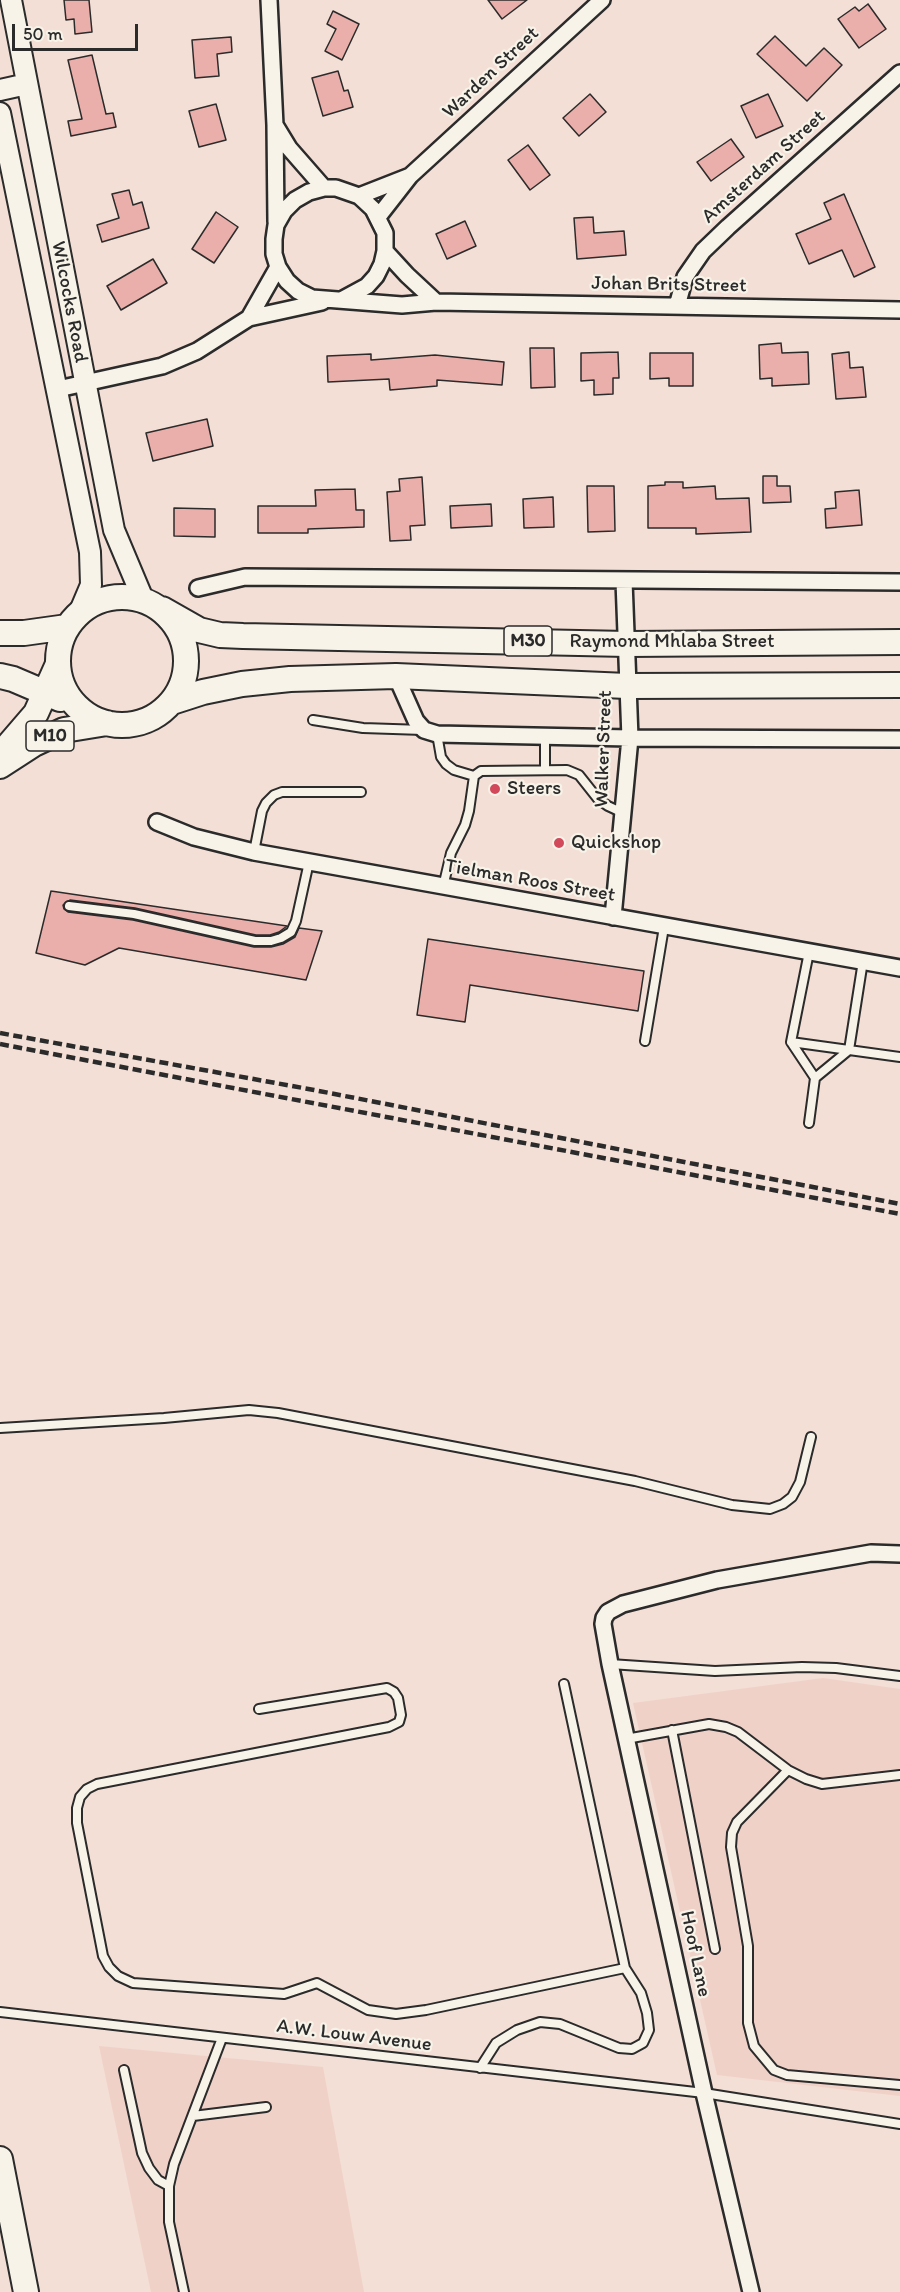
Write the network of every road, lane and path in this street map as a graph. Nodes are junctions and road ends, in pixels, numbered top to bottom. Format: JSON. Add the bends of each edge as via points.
{"nodes":[{"id":1,"x":10,"y":0,"type":"edge"},
{"id":2,"x":269,"y":0,"type":"edge"},
{"id":3,"x":602,"y":0,"type":"edge"},
{"id":4,"x":900,"y":73,"type":"edge"},
{"id":5,"x":27,"y":84,"type":"junction"},
{"id":6,"x":0,"y":90,"type":"edge"},
{"id":7,"x":0,"y":113,"type":"edge"},
{"id":8,"x":275,"y":125,"type":"junction"},
{"id":9,"x":410,"y":176,"type":"junction"},
{"id":10,"x":324,"y":188,"type":"junction"},
{"id":11,"x":359,"y":196,"type":"junction"},
{"id":12,"x":378,"y":217,"type":"junction"},
{"id":13,"x":276,"y":225,"type":"junction"},
{"id":14,"x":385,"y":251,"type":"junction"},
{"id":15,"x":278,"y":267,"type":"junction"},
{"id":16,"x":336,"y":300,"type":"junction"},
{"id":17,"x":436,"y":302,"type":"junction"},
{"id":18,"x":677,"y":306,"type":"junction"},
{"id":19,"x":900,"y":310,"type":"edge"},
{"id":20,"x":249,"y":318,"type":"junction"},
{"id":21,"x":85,"y":383,"type":"junction"},
{"id":22,"x":58,"y":388,"type":"junction"},
{"id":23,"x":624,"y":581,"type":"junction"},
{"id":24,"x":900,"y":582,"type":"edge"},
{"id":25,"x":198,"y":588,"type":"dead end"},
{"id":26,"x":152,"y":604,"type":"junction"},
{"id":27,"x":74,"y":619,"type":"junction"},
{"id":28,"x":0,"y":633,"type":"edge"},
{"id":29,"x":900,"y":642,"type":"edge"},
{"id":30,"x":627,"y":644,"type":"junction"},
{"id":31,"x":58,"y":664,"type":"junction"},
{"id":32,"x":0,"y":676,"type":"edge"},
{"id":33,"x":396,"y":676,"type":"junction"},
{"id":34,"x":627,"y":686,"type":"junction"},
{"id":35,"x":900,"y":686,"type":"edge"},
{"id":36,"x":45,"y":693,"type":"junction"},
{"id":37,"x":172,"y":702,"type":"junction"},
{"id":38,"x":76,"y":706,"type":"junction"},
{"id":39,"x":313,"y":720,"type":"dead end"},
{"id":40,"x":107,"y":723,"type":"junction"},
{"id":41,"x":430,"y":732,"type":"junction"},
{"id":42,"x":545,"y":736,"type":"junction"},
{"id":43,"x":630,"y":738,"type":"junction"},
{"id":44,"x":900,"y":739,"type":"edge"},
{"id":45,"x":0,"y":755,"type":"edge"},
{"id":46,"x":0,"y":766,"type":"edge"},
{"id":47,"x":545,"y":770,"type":"junction"},
{"id":48,"x":474,"y":776,"type":"junction"},
{"id":49,"x":361,"y":792,"type":"dead end"},
{"id":50,"x":623,"y":813,"type":"junction"},
{"id":51,"x":157,"y":822,"type":"dead end"},
{"id":52,"x":254,"y":852,"type":"junction"},
{"id":53,"x":309,"y":862,"type":"junction"},
{"id":54,"x":443,"y":887,"type":"junction"},
{"id":55,"x":69,"y":906,"type":"dead end"},
{"id":56,"x":613,"y":917,"type":"junction"},
{"id":57,"x":664,"y":927,"type":"junction"},
{"id":58,"x":809,"y":951,"type":"junction"},
{"id":59,"x":864,"y":961,"type":"junction"},
{"id":60,"x":900,"y":968,"type":"edge"},
{"id":61,"x":645,"y":1041,"type":"dead end"},
{"id":62,"x":790,"y":1042,"type":"junction"},
{"id":63,"x":849,"y":1050,"type":"junction"},
{"id":64,"x":900,"y":1058,"type":"edge"},
{"id":65,"x":815,"y":1078,"type":"junction"},
{"id":66,"x":809,"y":1123,"type":"dead end"},
{"id":67,"x":0,"y":1428,"type":"edge"},
{"id":68,"x":811,"y":1437,"type":"dead end"},
{"id":69,"x":900,"y":1554,"type":"edge"},
{"id":70,"x":610,"y":1664,"type":"junction"},
{"id":71,"x":900,"y":1677,"type":"edge"},
{"id":72,"x":564,"y":1684,"type":"dead end"},
{"id":73,"x":259,"y":1709,"type":"dead end"},
{"id":74,"x":672,"y":1730,"type":"junction"},
{"id":75,"x":626,"y":1739,"type":"junction"},
{"id":76,"x":788,"y":1770,"type":"junction"},
{"id":77,"x":900,"y":1775,"type":"edge"},
{"id":78,"x":716,"y":1949,"type":"dead end"},
{"id":79,"x":625,"y":1968,"type":"junction"},
{"id":80,"x":0,"y":2012,"type":"edge"},
{"id":81,"x":222,"y":2038,"type":"junction"},
{"id":82,"x":480,"y":2068,"type":"junction"},
{"id":83,"x":124,"y":2070,"type":"dead end"},
{"id":84,"x":900,"y":2085,"type":"edge"},
{"id":85,"x":704,"y":2093,"type":"junction"},
{"id":86,"x":266,"y":2107,"type":"dead end"},
{"id":87,"x":193,"y":2116,"type":"junction"},
{"id":88,"x":900,"y":2124,"type":"edge"},
{"id":89,"x":0,"y":2159,"type":"edge"},
{"id":90,"x":169,"y":2186,"type":"junction"},
{"id":91,"x":26,"y":2292,"type":"edge"},
{"id":92,"x":184,"y":2292,"type":"edge"},
{"id":93,"x":750,"y":2292,"type":"edge"}],
"edges":[{"from":1,"to":5,"type":"street","name":"Wilcocks Road"},
{"from":2,"to":8,"type":"street"},
{"from":3,"to":9,"type":"street","name":"Warden Street"},
{"from":4,"to":18,"type":"street","name":"Amsterdam Street","via":[[704,251],[685,277]]},
{"from":5,"to":6,"type":"street"},
{"from":5,"to":21,"type":"street","name":"Wilcocks Road"},
{"from":7,"to":22,"type":"street","name":"Wilcocks Road"},
{"from":8,"to":10,"type":"street","via":[[289,148]]},
{"from":8,"to":13,"type":"street"},
{"from":9,"to":11,"type":"street","name":"Warden Street"},
{"from":9,"to":12,"type":"street","name":"Warden Street"},
{"from":10,"to":11,"type":"street"},
{"from":10,"to":13,"type":"street","via":[[295,200]]},
{"from":11,"to":12,"type":"street"},
{"from":12,"to":14,"type":"street","via":[[385,233]]},
{"from":13,"to":15,"type":"street","via":[[273,239]]},
{"from":14,"to":16,"type":"street","via":[[382,264],[367,286]]},
{"from":14,"to":17,"type":"street"},
{"from":15,"to":16,"type":"street","via":[[298,291],[312,298]]},
{"from":15,"to":20,"type":"street"},
{"from":16,"to":17,"type":"street","name":"Johan Brits Street","via":[[402,306]]},
{"from":16,"to":20,"type":"street"},
{"from":17,"to":18,"type":"street","name":"Johan Brits Street"},
{"from":18,"to":19,"type":"street","name":"Johan Brits Street"},
{"from":20,"to":21,"type":"street","via":[[197,351],[162,366]]},
{"from":21,"to":22,"type":"street"},
{"from":21,"to":26,"type":"street","name":"Wilcocks Road","via":[[114,530]]},
{"from":22,"to":27,"type":"street","name":"Wilcocks Road","via":[[90,552],[91,585]]},
{"from":23,"to":24,"type":"street"},
{"from":23,"to":25,"type":"street","via":[[244,577]]},
{"from":23,"to":30,"type":"street","name":"Walker Street"},
{"from":26,"to":27,"type":"main road","name":"Raymond Mhlaba Street","number":"M30","via":[[121,596],[99,600]]},
{"from":26,"to":30,"type":"main road","name":"Raymond Mhlaba Street","number":"M30","via":[[199,630],[220,635]]},
{"from":26,"to":37,"type":"main road","number":"M30","via":[[176,625],[185,644],[183,684]]},
{"from":27,"to":28,"type":"main road","name":"Raymond Mhlaba Street","number":"M30","via":[[24,633]]},
{"from":27,"to":31,"type":"main road","via":[[60,644]]},
{"from":29,"to":30,"type":"main road","name":"Raymond Mhlaba Street","number":"M30"},
{"from":30,"to":34,"type":"street","name":"Walker Street"},
{"from":31,"to":36,"type":"main road","number":"M10"},
{"from":31,"to":38,"type":"main road","via":[[62,683]]},
{"from":32,"to":36,"type":"main road","number":"M30"},
{"from":33,"to":34,"type":"main road","number":"M30"},
{"from":33,"to":37,"type":"main road","number":"M30","via":[[242,684]]},
{"from":33,"to":41,"type":"street","via":[[416,721]]},
{"from":34,"to":35,"type":"main road","number":"M30"},
{"from":34,"to":43,"type":"street","name":"Walker Street"},
{"from":36,"to":38,"type":"main road","number":"M30"},
{"from":36,"to":45,"type":"main road","number":"M10","via":[[36,713]]},
{"from":37,"to":40,"type":"main road","number":"M30","via":[[143,722]]},
{"from":38,"to":40,"type":"main road","number":"M30"},
{"from":39,"to":41,"type":"lane"},
{"from":40,"to":46,"type":"main road","number":"M10","via":[[64,730]]},
{"from":41,"to":42,"type":"street"},
{"from":41,"to":48,"type":"lane","via":[[453,771]]},
{"from":42,"to":43,"type":"street"},
{"from":42,"to":47,"type":"lane"},
{"from":43,"to":44,"type":"street"},
{"from":43,"to":50,"type":"street","name":"Walker Street"},
{"from":47,"to":48,"type":"lane","via":[[489,769]]},
{"from":47,"to":50,"type":"lane","via":[[567,770],[579,775],[598,799]]},
{"from":48,"to":54,"type":"lane","via":[[469,811],[451,853]]},
{"from":49,"to":52,"type":"lane","via":[[274,795],[262,812]]},
{"from":50,"to":56,"type":"street","name":"Walker Street"},
{"from":51,"to":52,"type":"street","name":"Tielman Roos Street","via":[[194,837]]},
{"from":52,"to":53,"type":"street","name":"Tielman Roos Street"},
{"from":53,"to":54,"type":"street","name":"Tielman Roos Street"},
{"from":53,"to":55,"type":"lane","via":[[291,932],[271,941],[255,941],[134,914]]},
{"from":54,"to":56,"type":"street","name":"Tielman Roos Street"},
{"from":56,"to":57,"type":"street","name":"Tielman Roos Street"},
{"from":57,"to":58,"type":"street","name":"Tielman Roos Street"},
{"from":57,"to":61,"type":"lane"},
{"from":58,"to":59,"type":"street","name":"Tielman Roos Street"},
{"from":58,"to":62,"type":"lane"},
{"from":59,"to":60,"type":"street","name":"Tielman Roos Street"},
{"from":59,"to":63,"type":"lane"},
{"from":62,"to":63,"type":"lane"},
{"from":62,"to":65,"type":"lane"},
{"from":63,"to":64,"type":"lane"},
{"from":63,"to":65,"type":"lane"},
{"from":65,"to":66,"type":"lane"},
{"from":67,"to":68,"type":"lane","via":[[249,1410],[278,1413],[635,1481],[732,1505],[770,1509],[792,1497],[800,1482]]},
{"from":69,"to":70,"type":"street","name":"Hoof Lane","via":[[871,1553],[728,1578],[665,1591],[615,1608],[603,1624]]},
{"from":70,"to":71,"type":"lane","via":[[715,1671],[836,1668]]},
{"from":70,"to":75,"type":"street","name":"Hoof Lane"},
{"from":72,"to":79,"type":"lane"},
{"from":73,"to":79,"type":"lane","via":[[387,1688],[398,1698],[401,1715],[399,1722],[389,1727],[87,1789],[80,1797],[77,1823],[103,1956],[118,1976],[133,1983],[284,1994],[317,1983],[368,2010],[396,2014]]},
{"from":74,"to":75,"type":"lane"},
{"from":74,"to":76,"type":"lane","via":[[709,1724],[726,1727]]},
{"from":74,"to":78,"type":"lane"},
{"from":75,"to":85,"type":"street","name":"Hoof Lane"},
{"from":76,"to":77,"type":"lane","via":[[822,1784]]},
{"from":76,"to":84,"type":"lane","via":[[737,1822],[732,1833],[748,1946],[748,2023],[754,2046],[774,2070],[787,2075]]},
{"from":79,"to":82,"type":"lane","via":[[647,2013],[649,2030],[644,2043],[632,2049],[619,2048],[560,2024],[540,2022],[496,2043]]},
{"from":80,"to":81,"type":"lane","name":"A.W. Louw Avenue"},
{"from":81,"to":82,"type":"lane","name":"A.W. Louw Avenue"},
{"from":81,"to":87,"type":"lane"},
{"from":82,"to":85,"type":"lane","name":"A.W. Louw Avenue"},
{"from":83,"to":90,"type":"lane","via":[[142,2153],[158,2180]]},
{"from":85,"to":88,"type":"lane","name":"A.W. Louw Avenue"},
{"from":85,"to":93,"type":"street","name":"Hoof Lane"},
{"from":86,"to":87,"type":"lane"},
{"from":87,"to":90,"type":"lane"},
{"from":89,"to":91,"type":"main road"},
{"from":90,"to":92,"type":"lane","via":[[169,2222]]}]}
